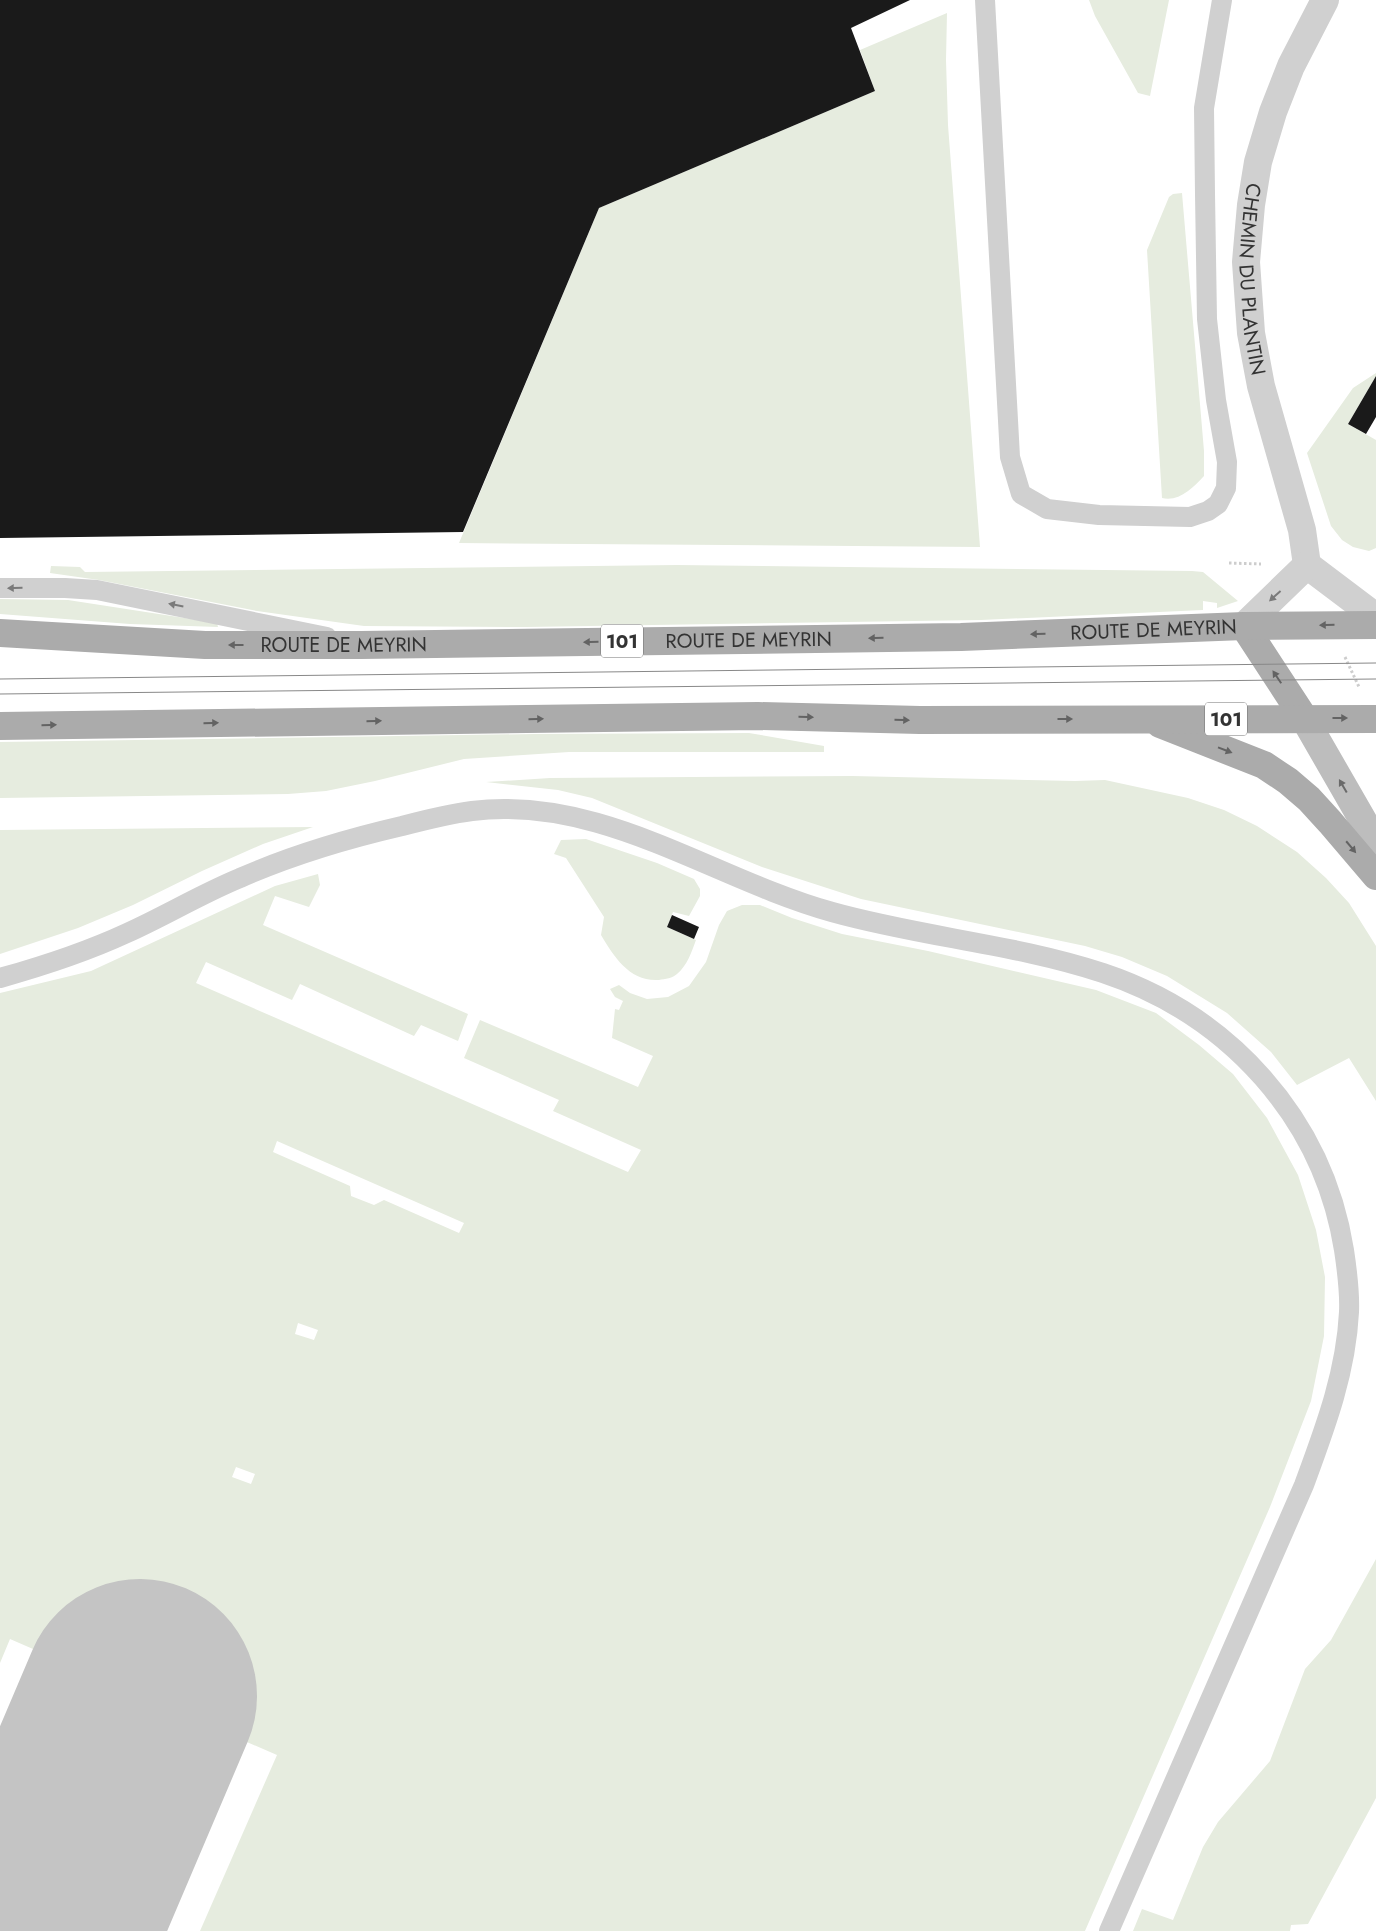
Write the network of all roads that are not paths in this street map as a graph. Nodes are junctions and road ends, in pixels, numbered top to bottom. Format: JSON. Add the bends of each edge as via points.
{"nodes":[{"id":1,"x":985,"y":0,"type":"edge"},
{"id":2,"x":1222,"y":0,"type":"edge"},
{"id":3,"x":1325,"y":0,"type":"edge"},
{"id":4,"x":1307,"y":566,"type":"junction"},
{"id":5,"x":0,"y":588,"type":"edge"},
{"id":6,"x":1376,"y":617,"type":"edge"},
{"id":7,"x":1376,"y":624,"type":"edge"},
{"id":8,"x":1244,"y":626,"type":"junction"},
{"id":9,"x":0,"y":633,"type":"edge"},
{"id":10,"x":361,"y":644,"type":"junction"},
{"id":11,"x":1304,"y":718,"type":"junction"},
{"id":12,"x":1147,"y":719,"type":"junction"},
{"id":13,"x":1372,"y":719,"type":"edge"},
{"id":14,"x":0,"y":726,"type":"edge"},
{"id":15,"x":1376,"y":843,"type":"edge"},
{"id":16,"x":1376,"y":876,"type":"edge"},
{"id":17,"x":0,"y":978,"type":"edge"},
{"id":18,"x":1109,"y":1931,"type":"edge"}],
"edges":[{"from":1,"to":2,"type":"lane","via":[[1010,457],[1021,494],[1046,509],[1172,518],[1190,518],[1208,511],[1218,504],[1226,488],[1227,462],[1207,319],[1204,194],[1204,108]]},
{"from":3,"to":4,"type":"street","name":"CHEMIN DU PLANTIN","via":[[1291,66],[1258,162],[1246,262],[1251,333],[1261,386],[1302,530]]},
{"from":4,"to":6,"type":"street"},
{"from":4,"to":8,"type":"street","one_way":true},
{"from":10,"to":5,"type":"lane","one_way":true,"via":[[97,590]]},
{"from":7,"to":8,"type":"main road","name":"ROUTE DE MEYRIN","number":"101"},
{"from":8,"to":10,"type":"main road","name":"ROUTE DE MEYRIN","number":"101","one_way":true,"via":[[961,637]]},
{"from":11,"to":8,"type":"main road","one_way":true},
{"from":10,"to":9,"type":"main road","name":"ROUTE DE MEYRIN","number":"101","one_way":true,"via":[[205,645]]},
{"from":11,"to":12,"type":"main road","number":"101"},
{"from":11,"to":13,"type":"main road","number":"101","one_way":true},
{"from":15,"to":11,"type":"main road","one_way":true},
{"from":14,"to":12,"type":"main road","number":"101","one_way":true,"via":[[758,716],[920,720]]},
{"from":12,"to":16,"type":"main road","one_way":true,"via":[[1264,765],[1288,781],[1309,799]]},
{"from":17,"to":18,"type":"lane","via":[[126,934],[234,880],[304,853],[429,820],[472,811],[505,809],[605,825],[831,912],[1071,963],[1160,997],[1211,1028],[1264,1077],[1302,1132],[1320,1166],[1335,1206],[1347,1270],[1347,1342],[1327,1425],[1304,1485]]}]}
